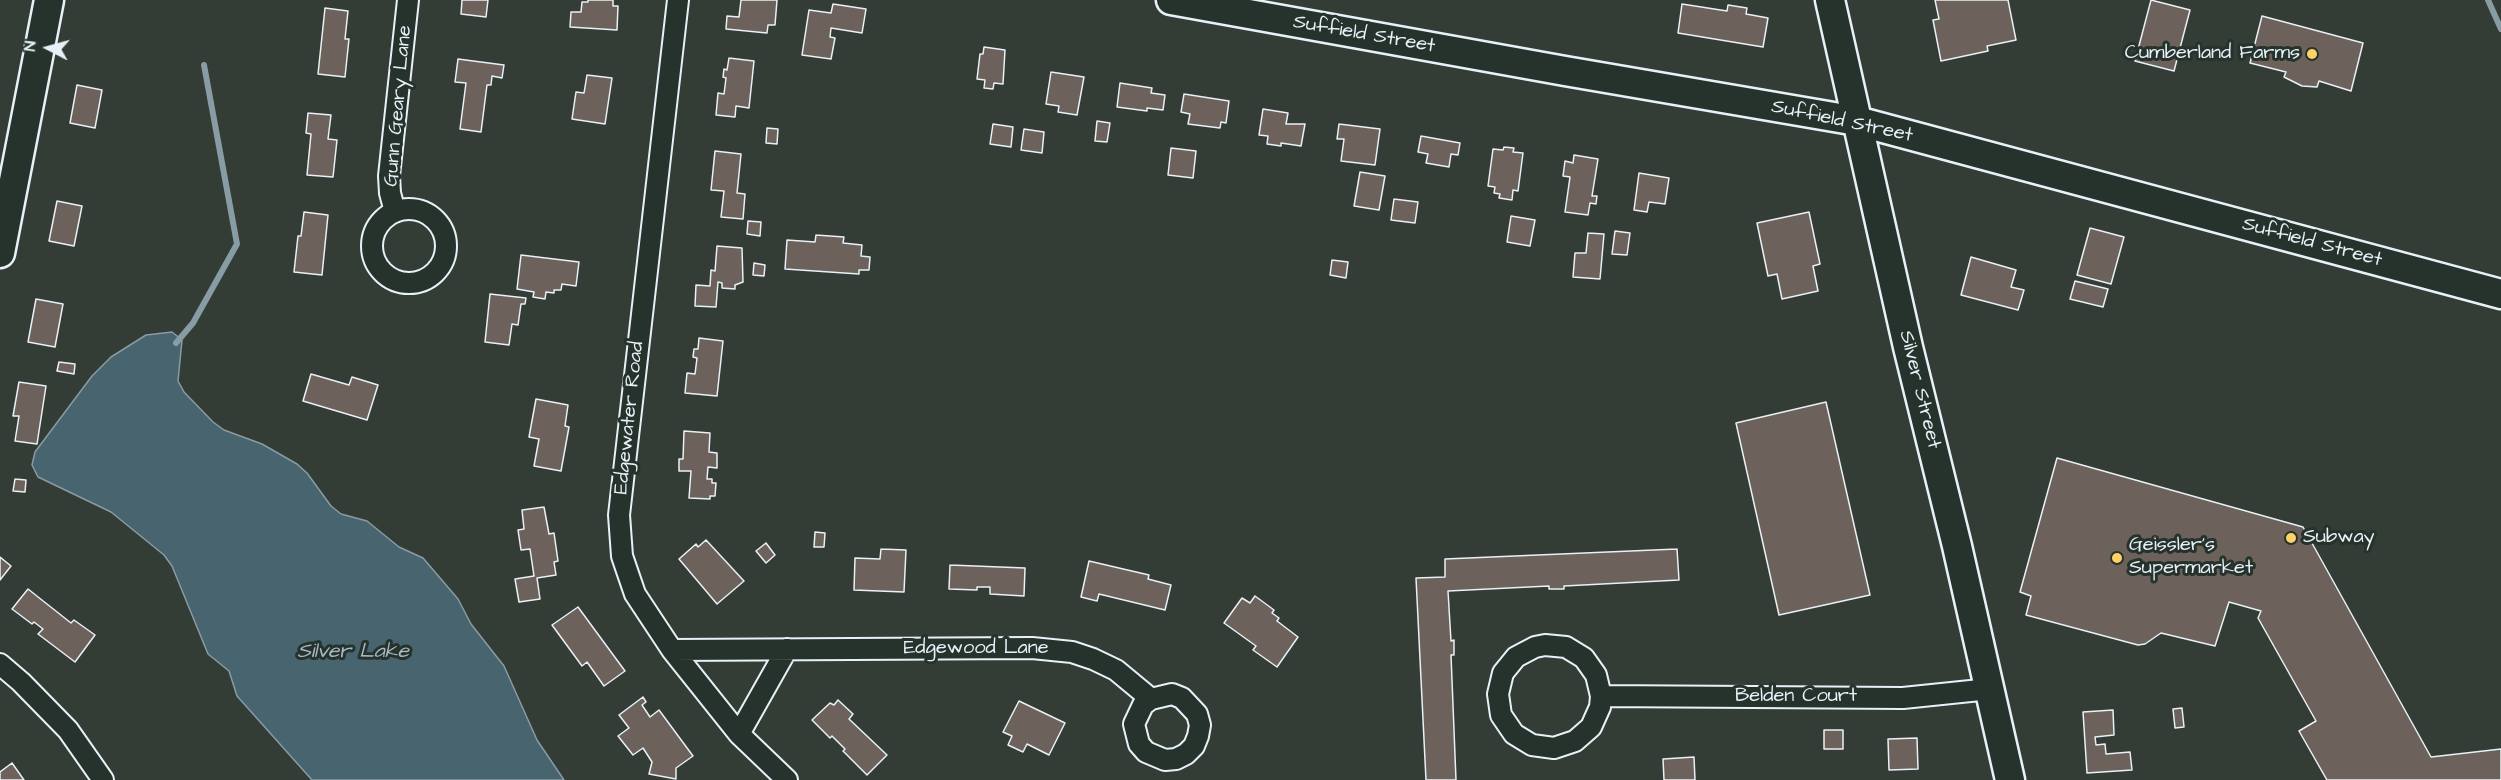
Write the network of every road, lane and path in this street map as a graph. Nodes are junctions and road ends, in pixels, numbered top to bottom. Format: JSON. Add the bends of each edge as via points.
{"nodes":[{"id":1,"x":48,"y":0,"type":"edge"},
{"id":2,"x":408,"y":0,"type":"edge"},
{"id":3,"x":678,"y":0,"type":"edge"},
{"id":4,"x":1171,"y":0,"type":"edge"},
{"id":5,"x":1830,"y":0,"type":"edge"},
{"id":6,"x":1857,"y":121,"type":"junction"},
{"id":7,"x":395,"y":212,"type":"dead end"},
{"id":8,"x":0,"y":253,"type":"edge"},
{"id":9,"x":2501,"y":294,"type":"edge"},
{"id":10,"x":787,"y":649,"type":"junction"},
{"id":11,"x":672,"y":650,"type":"junction"},
{"id":12,"x":0,"y":664,"type":"edge"},
{"id":13,"x":1990,"y":689,"type":"junction"},
{"id":14,"x":1601,"y":696,"type":"junction"},
{"id":15,"x":1151,"y":699,"type":"dead end"},
{"id":16,"x":739,"y":734,"type":"junction"},
{"id":17,"x":103,"y":780,"type":"edge"},
{"id":18,"x":787,"y":780,"type":"edge"},
{"id":19,"x":2010,"y":780,"type":"edge"}],
"edges":[{"from":1,"to":8,"type":"main road"},
{"from":2,"to":7,"type":"street","name":"Gunn Geary Lane","via":[[389,176]]},
{"from":3,"to":11,"type":"street","name":"Edgewater Road","via":[[619,515],[628,577]]},
{"from":4,"to":6,"type":"main road","name":"Suffield Street"},
{"from":5,"to":6,"type":"main road","name":"Silver Street"},
{"from":6,"to":9,"type":"main road","name":"Suffield Street"},
{"from":6,"to":13,"type":"main road","name":"Silver Street"},
{"from":10,"to":11,"type":"street","name":"Edgewood Lane"},
{"from":10,"to":15,"type":"street","name":"Edgewood Lane","via":[[1053,649],[1093,659],[1116,670]]},
{"from":10,"to":16,"type":"street"},
{"from":11,"to":16,"type":"street","name":"Edgewater Road"},
{"from":12,"to":17,"type":"street","via":[[68,730]]},
{"from":13,"to":14,"type":"street","name":"Belden Court","via":[[1903,698]]},
{"from":13,"to":19,"type":"main road","name":"Silver Street"},
{"from":14,"to":14,"type":"street","via":[[1591,666],[1576,652],[1556,645],[1535,647],[1516,657],[1503,673],[1498,694],[1501,716],[1514,734],[1532,745],[1554,748],[1575,741],[1591,727]]},
{"from":16,"to":18,"type":"street","name":"Edgewater Road"}]}
